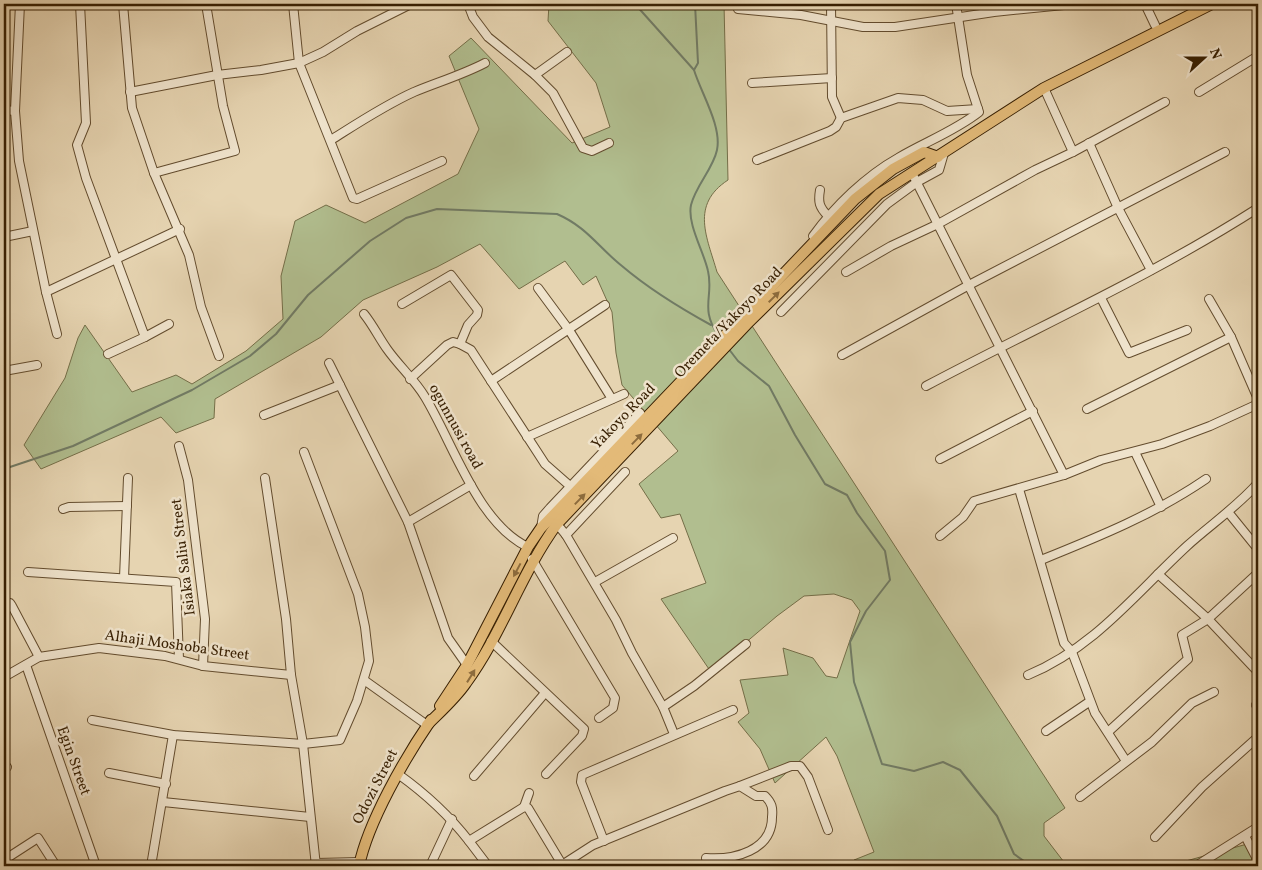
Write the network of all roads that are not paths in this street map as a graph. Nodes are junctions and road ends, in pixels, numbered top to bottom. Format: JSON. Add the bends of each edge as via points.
{"nodes":[{"id":1,"x":20,"y":4,"type":"edge"},
{"id":2,"x":80,"y":4,"type":"edge"},
{"id":3,"x":123,"y":4,"type":"edge"},
{"id":4,"x":206,"y":4,"type":"edge"},
{"id":5,"x":293,"y":4,"type":"edge"},
{"id":6,"x":411,"y":4,"type":"edge"},
{"id":7,"x":468,"y":4,"type":"edge"},
{"id":8,"x":831,"y":4,"type":"edge"},
{"id":9,"x":956,"y":4,"type":"edge"},
{"id":10,"x":1074,"y":4,"type":"edge"},
{"id":11,"x":1145,"y":4,"type":"edge"},
{"id":12,"x":1212,"y":4,"type":"edge"},
{"id":13,"x":738,"y":9,"type":"dead end"},
{"id":14,"x":957,"y":18,"type":"junction"},
{"id":15,"x":833,"y":22,"type":"junction"},
{"id":16,"x":1155,"y":26,"type":"dead end"},
{"id":17,"x":567,"y":52,"type":"dead end"},
{"id":18,"x":1258,"y":56,"type":"edge"},
{"id":19,"x":298,"y":63,"type":"junction"},
{"id":20,"x":485,"y":63,"type":"dead end"},
{"id":21,"x":217,"y":75,"type":"junction"},
{"id":22,"x":535,"y":75,"type":"junction"},
{"id":23,"x":832,"y":78,"type":"junction"},
{"id":24,"x":752,"y":83,"type":"dead end"},
{"id":25,"x":1044,"y":88,"type":"junction"},
{"id":26,"x":130,"y":92,"type":"junction"},
{"id":27,"x":1199,"y":92,"type":"dead end"},
{"id":28,"x":1165,"y":102,"type":"dead end"},
{"id":29,"x":978,"y":109,"type":"junction"},
{"id":30,"x":4,"y":110,"type":"edge"},
{"id":31,"x":15,"y":111,"type":"junction"},
{"id":32,"x":841,"y":118,"type":"junction"},
{"id":33,"x":331,"y":140,"type":"junction"},
{"id":34,"x":609,"y":143,"type":"dead end"},
{"id":35,"x":1089,"y":143,"type":"junction"},
{"id":36,"x":1073,"y":152,"type":"junction"},
{"id":37,"x":1225,"y":152,"type":"dead end"},
{"id":38,"x":940,"y":155,"type":"junction"},
{"id":39,"x":757,"y":160,"type":"dead end"},
{"id":40,"x":442,"y":161,"type":"dead end"},
{"id":41,"x":154,"y":173,"type":"junction"},
{"id":42,"x":915,"y":178,"type":"junction"},
{"id":43,"x":820,"y":190,"type":"dead end"},
{"id":44,"x":1118,"y":208,"type":"junction"},
{"id":45,"x":1258,"y":208,"type":"edge"},
{"id":46,"x":828,"y":216,"type":"junction"},
{"id":47,"x":938,"y":224,"type":"junction"},
{"id":48,"x":180,"y":229,"type":"junction"},
{"id":49,"x":33,"y":230,"type":"junction"},
{"id":50,"x":813,"y":236,"type":"dead end"},
{"id":51,"x":4,"y":237,"type":"edge"},
{"id":52,"x":116,"y":258,"type":"junction"},
{"id":53,"x":1151,"y":270,"type":"junction"},
{"id":54,"x":846,"y":272,"type":"dead end"},
{"id":55,"x":969,"y":285,"type":"junction"},
{"id":56,"x":538,"y":288,"type":"dead end"},
{"id":57,"x":46,"y":292,"type":"junction"},
{"id":58,"x":1101,"y":298,"type":"junction"},
{"id":59,"x":1209,"y":299,"type":"dead end"},
{"id":60,"x":402,"y":304,"type":"dead end"},
{"id":61,"x":605,"y":305,"type":"dead end"},
{"id":62,"x":781,"y":312,"type":"dead end"},
{"id":63,"x":364,"y":314,"type":"dead end"},
{"id":64,"x":169,"y":324,"type":"dead end"},
{"id":65,"x":569,"y":330,"type":"junction"},
{"id":66,"x":1187,"y":330,"type":"dead end"},
{"id":67,"x":57,"y":334,"type":"dead end"},
{"id":68,"x":145,"y":337,"type":"junction"},
{"id":69,"x":1231,"y":337,"type":"junction"},
{"id":70,"x":460,"y":344,"type":"junction"},
{"id":71,"x":999,"y":347,"type":"junction"},
{"id":72,"x":108,"y":354,"type":"dead end"},
{"id":73,"x":842,"y":355,"type":"dead end"},
{"id":74,"x":219,"y":356,"type":"dead end"},
{"id":75,"x":329,"y":363,"type":"dead end"},
{"id":76,"x":37,"y":366,"type":"dead end"},
{"id":77,"x":4,"y":372,"type":"edge"},
{"id":78,"x":410,"y":379,"type":"junction"},
{"id":79,"x":491,"y":381,"type":"junction"},
{"id":80,"x":340,"y":385,"type":"junction"},
{"id":81,"x":926,"y":386,"type":"dead end"},
{"id":82,"x":624,"y":394,"type":"dead end"},
{"id":83,"x":612,"y":399,"type":"junction"},
{"id":84,"x":1258,"y":399,"type":"edge"},
{"id":85,"x":1258,"y":404,"type":"edge"},
{"id":86,"x":1087,"y":409,"type":"dead end"},
{"id":87,"x":1033,"y":411,"type":"junction"},
{"id":88,"x":640,"y":413,"type":"dead end"},
{"id":89,"x":264,"y":415,"type":"dead end"},
{"id":90,"x":527,"y":437,"type":"junction"},
{"id":91,"x":180,"y":446,"type":"dead end"},
{"id":92,"x":304,"y":452,"type":"dead end"},
{"id":93,"x":1135,"y":452,"type":"junction"},
{"id":94,"x":940,"y":459,"type":"dead end"},
{"id":95,"x":601,"y":471,"type":"junction"},
{"id":96,"x":625,"y":472,"type":"dead end"},
{"id":97,"x":1064,"y":475,"type":"junction"},
{"id":98,"x":128,"y":478,"type":"dead end"},
{"id":99,"x":265,"y":478,"type":"dead end"},
{"id":100,"x":1206,"y":479,"type":"dead end"},
{"id":101,"x":1258,"y":483,"type":"edge"},
{"id":102,"x":471,"y":485,"type":"junction"},
{"id":103,"x":570,"y":486,"type":"junction"},
{"id":104,"x":1019,"y":489,"type":"junction"},
{"id":105,"x":126,"y":506,"type":"junction"},
{"id":106,"x":1160,"y":506,"type":"junction"},
{"id":107,"x":63,"y":509,"type":"dead end"},
{"id":108,"x":1228,"y":512,"type":"junction"},
{"id":109,"x":408,"y":522,"type":"junction"},
{"id":110,"x":557,"y":524,"type":"junction"},
{"id":111,"x":541,"y":528,"type":"junction"},
{"id":112,"x":566,"y":534,"type":"junction"},
{"id":113,"x":940,"y":536,"type":"dead end"},
{"id":114,"x":673,"y":538,"type":"dead end"},
{"id":115,"x":528,"y":547,"type":"junction"},
{"id":116,"x":1258,"y":549,"type":"edge"},
{"id":117,"x":532,"y":559,"type":"junction"},
{"id":118,"x":1041,"y":560,"type":"junction"},
{"id":119,"x":28,"y":572,"type":"dead end"},
{"id":120,"x":1158,"y":574,"type":"junction"},
{"id":121,"x":1258,"y":575,"type":"edge"},
{"id":122,"x":124,"y":578,"type":"junction"},
{"id":123,"x":595,"y":582,"type":"junction"},
{"id":124,"x":4,"y":603,"type":"edge"},
{"id":125,"x":1208,"y":620,"type":"junction"},
{"id":126,"x":491,"y":641,"type":"junction"},
{"id":127,"x":746,"y":644,"type":"dead end"},
{"id":128,"x":1072,"y":652,"type":"junction"},
{"id":129,"x":39,"y":657,"type":"junction"},
{"id":130,"x":179,"y":659,"type":"junction"},
{"id":131,"x":26,"y":665,"type":"junction"},
{"id":132,"x":467,"y":665,"type":"junction"},
{"id":133,"x":204,"y":666,"type":"junction"},
{"id":134,"x":1258,"y":672,"type":"edge"},
{"id":135,"x":291,"y":675,"type":"junction"},
{"id":136,"x":1028,"y":675,"type":"dead end"},
{"id":137,"x":4,"y":677,"type":"edge"},
{"id":138,"x":364,"y":680,"type":"junction"},
{"id":139,"x":1214,"y":692,"type":"dead end"},
{"id":140,"x":545,"y":693,"type":"junction"},
{"id":141,"x":1089,"y":702,"type":"junction"},
{"id":142,"x":663,"y":707,"type":"junction"},
{"id":143,"x":733,"y":710,"type":"dead end"},
{"id":144,"x":599,"y":718,"type":"dead end"},
{"id":145,"x":92,"y":720,"type":"dead end"},
{"id":146,"x":427,"y":725,"type":"junction"},
{"id":147,"x":1046,"y":731,"type":"dead end"},
{"id":148,"x":1108,"y":732,"type":"junction"},
{"id":149,"x":674,"y":734,"type":"junction"},
{"id":150,"x":173,"y":735,"type":"junction"},
{"id":151,"x":1258,"y":737,"type":"edge"},
{"id":152,"x":303,"y":744,"type":"junction"},
{"id":153,"x":1126,"y":761,"type":"junction"},
{"id":154,"x":109,"y":773,"type":"dead end"},
{"id":155,"x":398,"y":774,"type":"junction"},
{"id":156,"x":546,"y":774,"type":"dead end"},
{"id":157,"x":474,"y":776,"type":"dead end"},
{"id":158,"x":166,"y":784,"type":"junction"},
{"id":159,"x":740,"y":786,"type":"junction"},
{"id":160,"x":529,"y":793,"type":"dead end"},
{"id":161,"x":1080,"y":797,"type":"dead end"},
{"id":162,"x":163,"y":802,"type":"junction"},
{"id":163,"x":524,"y":807,"type":"junction"},
{"id":164,"x":310,"y":816,"type":"junction"},
{"id":165,"x":452,"y":819,"type":"junction"},
{"id":166,"x":1258,"y":827,"type":"edge"},
{"id":167,"x":828,"y":830,"type":"dead end"},
{"id":168,"x":1245,"y":836,"type":"junction"},
{"id":169,"x":1155,"y":837,"type":"dead end"},
{"id":170,"x":469,"y":841,"type":"junction"},
{"id":171,"x":604,"y":841,"type":"junction"},
{"id":172,"x":706,"y":858,"type":"dead end"},
{"id":173,"x":4,"y":860,"type":"edge"},
{"id":174,"x":1258,"y":861,"type":"edge"},
{"id":175,"x":360,"y":864,"type":"edge"},
{"id":176,"x":316,"y":865,"type":"edge"},
{"id":177,"x":56,"y":866,"type":"edge"},
{"id":178,"x":96,"y":866,"type":"edge"},
{"id":179,"x":151,"y":866,"type":"edge"},
{"id":180,"x":430,"y":866,"type":"edge"},
{"id":181,"x":488,"y":866,"type":"edge"},
{"id":182,"x":562,"y":866,"type":"edge"},
{"id":183,"x":1196,"y":866,"type":"edge"}],
"edges":[{"from":1,"to":31,"type":"street"},
{"from":2,"to":52,"type":"street","via":[[86,124],[76,145]]},
{"from":3,"to":26,"type":"street"},
{"from":4,"to":21,"type":"street"},
{"from":5,"to":19,"type":"street"},
{"from":6,"to":19,"type":"street"},
{"from":7,"to":22,"type":"street","via":[[488,37]]},
{"from":8,"to":15,"type":"street"},
{"from":9,"to":14,"type":"street"},
{"from":10,"to":14,"type":"street"},
{"from":11,"to":16,"type":"street"},
{"from":12,"to":25,"type":"main road","name":"Oremeta/Yakoyo Road"},
{"from":13,"to":15,"type":"street","via":[[801,15]]},
{"from":14,"to":15,"type":"street","via":[[895,27],[863,27]]},
{"from":14,"to":29,"type":"street","via":[[967,75]]},
{"from":15,"to":23,"type":"street"},
{"from":17,"to":22,"type":"street"},
{"from":18,"to":27,"type":"street"},
{"from":19,"to":21,"type":"street"},
{"from":19,"to":33,"type":"street"},
{"from":20,"to":33,"type":"street","via":[[461,76],[414,92]]},
{"from":21,"to":26,"type":"street"},
{"from":21,"to":41,"type":"street","via":[[234,151]]},
{"from":22,"to":34,"type":"street","via":[[553,93],[583,148],[592,151]]},
{"from":23,"to":24,"type":"street"},
{"from":23,"to":32,"type":"street","via":[[832,97]]},
{"from":25,"to":36,"type":"street"},
{"from":25,"to":38,"type":"main road","name":"Oremeta/Yakoyo Road"},
{"from":26,"to":41,"type":"street","via":[[138,129]]},
{"from":28,"to":35,"type":"street"},
{"from":29,"to":32,"type":"street","via":[[947,111],[923,100],[898,98]]},
{"from":29,"to":46,"type":"street","via":[[978,113],[884,168]]},
{"from":30,"to":31,"type":"street"},
{"from":31,"to":49,"type":"street","via":[[19,161]]},
{"from":32,"to":39,"type":"street","via":[[830,131]]},
{"from":33,"to":40,"type":"street","via":[[353,198],[357,199]]},
{"from":35,"to":36,"type":"street"},
{"from":35,"to":44,"type":"street"},
{"from":36,"to":47,"type":"street"},
{"from":37,"to":44,"type":"street"},
{"from":38,"to":42,"type":"main road","name":"Oremeta/Yakoyo Road"},
{"from":38,"to":95,"type":"main road","name":"Yakoyo Road","via":[[924,152],[892,169],[855,199]]},
{"from":41,"to":48,"type":"street"},
{"from":42,"to":47,"type":"street"},
{"from":42,"to":62,"type":"street"},
{"from":95,"to":42,"type":"main road","name":"Oremeta/Yakoyo Road","one_way":true,"via":[[879,194]]},
{"from":43,"to":46,"type":"street","via":[[818,201]]},
{"from":44,"to":53,"type":"street"},
{"from":44,"to":55,"type":"street"},
{"from":45,"to":53,"type":"street"},
{"from":46,"to":50,"type":"street"},
{"from":47,"to":54,"type":"street"},
{"from":47,"to":55,"type":"street"},
{"from":48,"to":52,"type":"street"},
{"from":48,"to":74,"type":"street","via":[[201,308]]},
{"from":49,"to":51,"type":"street"},
{"from":49,"to":57,"type":"street"},
{"from":52,"to":57,"type":"street"},
{"from":52,"to":68,"type":"street"},
{"from":53,"to":58,"type":"street"},
{"from":55,"to":71,"type":"street"},
{"from":55,"to":73,"type":"street"},
{"from":56,"to":65,"type":"street"},
{"from":57,"to":67,"type":"street"},
{"from":58,"to":66,"type":"street","via":[[1129,353]]},
{"from":58,"to":71,"type":"street"},
{"from":59,"to":69,"type":"street"},
{"from":60,"to":70,"type":"street","via":[[451,275],[478,310]]},
{"from":61,"to":65,"type":"street"},
{"from":63,"to":78,"type":"street","name":"ogunnusi road"},
{"from":64,"to":68,"type":"street"},
{"from":65,"to":79,"type":"street"},
{"from":65,"to":83,"type":"street"},
{"from":68,"to":72,"type":"street"},
{"from":69,"to":84,"type":"street"},
{"from":69,"to":86,"type":"street"},
{"from":70,"to":78,"type":"street","via":[[453,342],[447,345]]},
{"from":70,"to":79,"type":"street","via":[[471,350]]},
{"from":71,"to":81,"type":"street"},
{"from":71,"to":87,"type":"street"},
{"from":75,"to":80,"type":"street"},
{"from":76,"to":77,"type":"street"},
{"from":78,"to":102,"type":"street","name":"ogunnusi road","via":[[425,397]]},
{"from":79,"to":90,"type":"street"},
{"from":80,"to":89,"type":"street"},
{"from":80,"to":109,"type":"street"},
{"from":82,"to":83,"type":"street"},
{"from":83,"to":90,"type":"street"},
{"from":85,"to":93,"type":"street","via":[[1210,426]]},
{"from":87,"to":94,"type":"street"},
{"from":87,"to":97,"type":"street"},
{"from":88,"to":103,"type":"street"},
{"from":90,"to":103,"type":"street","via":[[545,464]]},
{"from":91,"to":133,"type":"street","name":"Isiaka Saliu Street","via":[[188,480],[205,619]]},
{"from":92,"to":138,"type":"street","via":[[358,594],[368,661]]},
{"from":93,"to":97,"type":"street","via":[[1101,460]]},
{"from":93,"to":106,"type":"street"},
{"from":110,"to":95,"type":"main road","name":"Oremeta/Yakoyo Road","one_way":true},
{"from":95,"to":111,"type":"main road","name":"Yakoyo Road"},
{"from":96,"to":112,"type":"street"},
{"from":97,"to":104,"type":"street"},
{"from":98,"to":105,"type":"street"},
{"from":99,"to":135,"type":"street"},
{"from":100,"to":106,"type":"street"},
{"from":101,"to":108,"type":"street"},
{"from":102,"to":109,"type":"street"},
{"from":102,"to":115,"type":"street","name":"ogunnusi road","via":[[510,536]]},
{"from":103,"to":111,"type":"street","via":[[543,516]]},
{"from":104,"to":113,"type":"street","via":[[974,501],[963,516]]},
{"from":104,"to":118,"type":"street"},
{"from":105,"to":107,"type":"street"},
{"from":105,"to":122,"type":"street"},
{"from":106,"to":118,"type":"street","via":[[1097,538]]},
{"from":108,"to":116,"type":"street"},
{"from":108,"to":120,"type":"street"},
{"from":109,"to":132,"type":"street","via":[[448,638]]},
{"from":110,"to":112,"type":"street"},
{"from":110,"to":117,"type":"main road","name":"Oremeta/Yakoyo Road"},
{"from":111,"to":115,"type":"main road","name":"Yakoyo Road"},
{"from":112,"to":123,"type":"street"},
{"from":114,"to":123,"type":"street"},
{"from":115,"to":132,"type":"main road","name":"Yakoyo Road","one_way":true},
{"from":117,"to":126,"type":"main road","name":"Oremeta/Yakoyo Road"},
{"from":117,"to":144,"type":"street","via":[[615,698],[613,708]]},
{"from":118,"to":128,"type":"street","via":[[1064,642]]},
{"from":119,"to":122,"type":"street"},
{"from":120,"to":125,"type":"street"},
{"from":120,"to":128,"type":"street","via":[[1109,622]]},
{"from":121,"to":125,"type":"street"},
{"from":122,"to":130,"type":"street","via":[[176,582]]},
{"from":123,"to":142,"type":"street"},
{"from":124,"to":129,"type":"street","via":[[12,606]]},
{"from":125,"to":134,"type":"street"},
{"from":125,"to":148,"type":"street","via":[[1182,635],[1188,659]]},
{"from":126,"to":140,"type":"street"},
{"from":146,"to":126,"type":"main road","name":"Oremeta/Yakoyo Road","one_way":true,"via":[[466,684]]},
{"from":127,"to":142,"type":"street"},
{"from":128,"to":136,"type":"street","via":[[1055,664]]},
{"from":128,"to":141,"type":"street"},
{"from":129,"to":130,"type":"street","name":"Alhaji Moshoba Street","via":[[99,648]]},
{"from":129,"to":131,"type":"street","name":"Alhaji Moshoba Street"},
{"from":130,"to":133,"type":"street","name":"Alhaji Moshoba Street"},
{"from":131,"to":137,"type":"street","name":"Alhaji Moshoba Street"},
{"from":131,"to":178,"type":"street","name":"Egin Street"},
{"from":132,"to":146,"type":"main road","name":"Yakoyo Road"},
{"from":133,"to":135,"type":"street","name":"Alhaji Moshoba Street"},
{"from":135,"to":152,"type":"street"},
{"from":138,"to":146,"type":"street"},
{"from":138,"to":152,"type":"street","via":[[340,740]]},
{"from":139,"to":153,"type":"street","via":[[1192,703],[1152,742]]},
{"from":140,"to":156,"type":"street","via":[[584,728],[582,736]]},
{"from":140,"to":157,"type":"street"},
{"from":141,"to":147,"type":"street"},
{"from":141,"to":148,"type":"street"},
{"from":142,"to":149,"type":"street"},
{"from":143,"to":149,"type":"street"},
{"from":145,"to":150,"type":"street"},
{"from":146,"to":155,"type":"main road","name":"Odozi Street"},
{"from":148,"to":153,"type":"street"},
{"from":149,"to":171,"type":"street","via":[[582,775],[581,782]]},
{"from":150,"to":152,"type":"street"},
{"from":150,"to":158,"type":"street"},
{"from":151,"to":169,"type":"street","via":[[1202,787]]},
{"from":152,"to":164,"type":"street"},
{"from":153,"to":161,"type":"street"},
{"from":154,"to":158,"type":"street"},
{"from":155,"to":165,"type":"street"},
{"from":155,"to":175,"type":"main road","name":"Odozi Street","via":[[368,836]]},
{"from":158,"to":162,"type":"street"},
{"from":159,"to":167,"type":"street","via":[[791,766],[800,766],[808,777]]},
{"from":159,"to":171,"type":"street"},
{"from":159,"to":172,"type":"street","via":[[770,800],[773,808],[770,834],[755,849],[728,858]]},
{"from":160,"to":163,"type":"street"},
{"from":162,"to":164,"type":"street"},
{"from":162,"to":179,"type":"street"},
{"from":163,"to":170,"type":"street"},
{"from":163,"to":182,"type":"street","via":[[528,808]]},
{"from":164,"to":176,"type":"street"},
{"from":165,"to":170,"type":"street"},
{"from":165,"to":180,"type":"street"},
{"from":166,"to":168,"type":"street"},
{"from":168,"to":174,"type":"street"},
{"from":168,"to":183,"type":"street"},
{"from":170,"to":181,"type":"street"},
{"from":171,"to":182,"type":"street","via":[[590,846]]},
{"from":173,"to":177,"type":"street","via":[[38,838]]},
{"from":175,"to":176,"type":"street"}]}
